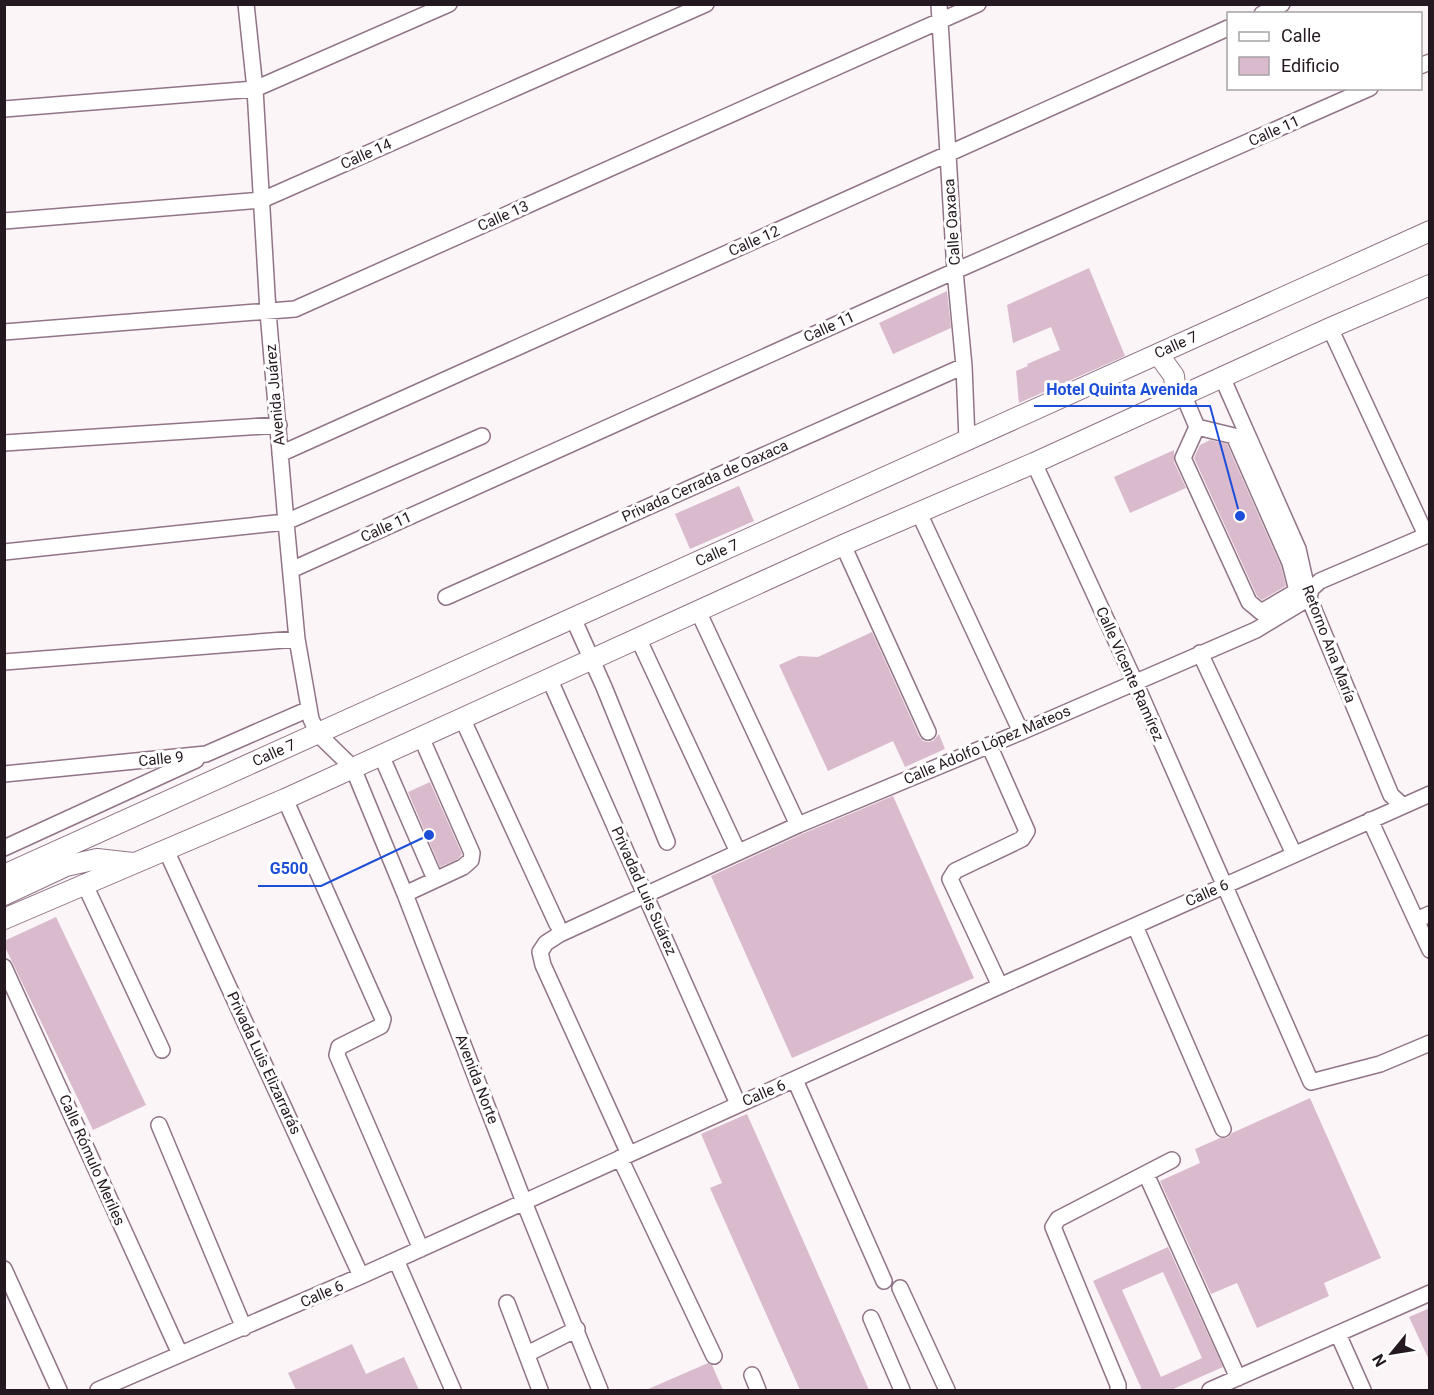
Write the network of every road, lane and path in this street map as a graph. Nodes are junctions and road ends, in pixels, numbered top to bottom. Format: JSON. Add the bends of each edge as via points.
{"nodes":[{"id":1,"x":246,"y":4,"type":"edge"},
{"id":2,"x":449,"y":4,"type":"edge"},
{"id":3,"x":706,"y":4,"type":"edge"},
{"id":4,"x":939,"y":4,"type":"edge"},
{"id":5,"x":978,"y":4,"type":"edge"},
{"id":6,"x":1282,"y":4,"type":"edge"},
{"id":7,"x":1266,"y":12,"type":"edge"},
{"id":8,"x":940,"y":21,"type":"junction"},
{"id":9,"x":1227,"y":28,"type":"edge"},
{"id":10,"x":255,"y":90,"type":"junction"},
{"id":11,"x":1365,"y":90,"type":"edge"},
{"id":12,"x":4,"y":109,"type":"edge"},
{"id":13,"x":947,"y":154,"type":"junction"},
{"id":14,"x":262,"y":200,"type":"junction"},
{"id":15,"x":4,"y":221,"type":"edge"},
{"id":16,"x":1430,"y":231,"type":"edge"},
{"id":17,"x":955,"y":271,"type":"junction"},
{"id":18,"x":1430,"y":285,"type":"edge"},
{"id":19,"x":268,"y":312,"type":"junction"},
{"id":20,"x":1330,"y":328,"type":"junction"},
{"id":21,"x":4,"y":332,"type":"edge"},
{"id":22,"x":1158,"y":354,"type":"junction"},
{"id":23,"x":964,"y":366,"type":"junction"},
{"id":24,"x":1222,"y":377,"type":"junction"},
{"id":25,"x":1180,"y":396,"type":"junction"},
{"id":26,"x":279,"y":425,"type":"junction"},
{"id":27,"x":1197,"y":427,"type":"junction"},
{"id":28,"x":482,"y":436,"type":"dead end"},
{"id":29,"x":967,"y":440,"type":"junction"},
{"id":30,"x":4,"y":443,"type":"edge"},
{"id":31,"x":280,"y":454,"type":"junction"},
{"id":32,"x":1034,"y":463,"type":"junction"},
{"id":33,"x":919,"y":513,"type":"junction"},
{"id":34,"x":286,"y":522,"type":"junction"},
{"id":35,"x":1428,"y":534,"type":"edge"},
{"id":36,"x":843,"y":545,"type":"junction"},
{"id":37,"x":4,"y":552,"type":"edge"},
{"id":38,"x":291,"y":570,"type":"junction"},
{"id":39,"x":446,"y":597,"type":"dead end"},
{"id":40,"x":1308,"y":598,"type":"junction"},
{"id":41,"x":698,"y":611,"type":"junction"},
{"id":42,"x":573,"y":618,"type":"junction"},
{"id":43,"x":638,"y":638,"type":"junction"},
{"id":44,"x":297,"y":639,"type":"junction"},
{"id":45,"x":1200,"y":653,"type":"junction"},
{"id":46,"x":590,"y":660,"type":"junction"},
{"id":47,"x":4,"y":662,"type":"edge"},
{"id":48,"x":549,"y":678,"type":"junction"},
{"id":49,"x":1135,"y":682,"type":"junction"},
{"id":50,"x":309,"y":709,"type":"junction"},
{"id":51,"x":462,"y":718,"type":"junction"},
{"id":52,"x":928,"y":732,"type":"dead end"},
{"id":53,"x":1021,"y":732,"type":"junction"},
{"id":54,"x":318,"y":734,"type":"junction"},
{"id":55,"x":421,"y":737,"type":"junction"},
{"id":56,"x":989,"y":745,"type":"junction"},
{"id":57,"x":206,"y":754,"type":"junction"},
{"id":58,"x":381,"y":755,"type":"junction"},
{"id":59,"x":353,"y":768,"type":"junction"},
{"id":60,"x":4,"y":774,"type":"edge"},
{"id":61,"x":1430,"y":794,"type":"edge"},
{"id":62,"x":285,"y":799,"type":"junction"},
{"id":63,"x":1403,"y":806,"type":"junction"},
{"id":64,"x":1370,"y":820,"type":"junction"},
{"id":65,"x":798,"y":825,"type":"junction"},
{"id":66,"x":667,"y":842,"type":"dead end"},
{"id":67,"x":4,"y":848,"type":"edge"},
{"id":68,"x":166,"y":850,"type":"junction"},
{"id":69,"x":738,"y":852,"type":"junction"},
{"id":70,"x":1294,"y":854,"type":"junction"},
{"id":71,"x":136,"y":863,"type":"junction"},
{"id":72,"x":4,"y":875,"type":"edge"},
{"id":73,"x":435,"y":879,"type":"junction"},
{"id":74,"x":85,"y":885,"type":"junction"},
{"id":75,"x":1225,"y":885,"type":"junction"},
{"id":76,"x":405,"y":894,"type":"junction"},
{"id":77,"x":646,"y":894,"type":"junction"},
{"id":78,"x":4,"y":895,"type":"edge"},
{"id":79,"x":1423,"y":917,"type":"edge"},
{"id":80,"x":4,"y":919,"type":"edge"},
{"id":81,"x":557,"y":924,"type":"dead end"},
{"id":82,"x":1135,"y":926,"type":"junction"},
{"id":83,"x":1430,"y":950,"type":"edge"},
{"id":84,"x":4,"y":967,"type":"edge"},
{"id":85,"x":1000,"y":986,"type":"junction"},
{"id":86,"x":1428,"y":1046,"type":"edge"},
{"id":87,"x":162,"y":1050,"type":"dead end"},
{"id":88,"x":795,"y":1080,"type":"junction"},
{"id":89,"x":738,"y":1104,"type":"junction"},
{"id":90,"x":159,"y":1125,"type":"dead end"},
{"id":91,"x":1223,"y":1129,"type":"dead end"},
{"id":92,"x":625,"y":1156,"type":"junction"},
{"id":93,"x":1172,"y":1160,"type":"dead end"},
{"id":94,"x":1146,"y":1174,"type":"junction"},
{"id":95,"x":524,"y":1202,"type":"junction"},
{"id":96,"x":422,"y":1249,"type":"junction"},
{"id":97,"x":396,"y":1260,"type":"junction"},
{"id":98,"x":4,"y":1269,"type":"edge"},
{"id":99,"x":362,"y":1276,"type":"junction"},
{"id":100,"x":884,"y":1281,"type":"dead end"},
{"id":101,"x":900,"y":1288,"type":"dead end"},
{"id":102,"x":1430,"y":1293,"type":"edge"},
{"id":103,"x":507,"y":1303,"type":"dead end"},
{"id":104,"x":871,"y":1318,"type":"dead end"},
{"id":105,"x":244,"y":1328,"type":"junction"},
{"id":106,"x":577,"y":1329,"type":"junction"},
{"id":107,"x":1338,"y":1334,"type":"junction"},
{"id":108,"x":180,"y":1354,"type":"junction"},
{"id":109,"x":527,"y":1354,"type":"junction"},
{"id":110,"x":714,"y":1356,"type":"dead end"},
{"id":111,"x":752,"y":1375,"type":"dead end"},
{"id":112,"x":1238,"y":1378,"type":"junction"},
{"id":113,"x":59,"y":1390,"type":"edge"},
{"id":114,"x":98,"y":1390,"type":"edge"},
{"id":115,"x":453,"y":1390,"type":"edge"},
{"id":116,"x":540,"y":1390,"type":"edge"},
{"id":117,"x":600,"y":1390,"type":"edge"},
{"id":118,"x":758,"y":1390,"type":"edge"},
{"id":119,"x":902,"y":1390,"type":"edge"},
{"id":120,"x":947,"y":1390,"type":"edge"},
{"id":121,"x":1118,"y":1390,"type":"edge"},
{"id":122,"x":1210,"y":1390,"type":"edge"},
{"id":123,"x":1364,"y":1390,"type":"edge"}],
"edges":[{"from":1,"to":10,"type":"street","name":"Avenida Juárez"},
{"from":2,"to":10,"type":"street"},
{"from":3,"to":14,"type":"street","name":"Calle 14"},
{"from":4,"to":8,"type":"street","name":"Calle Oaxaca"},
{"from":5,"to":8,"type":"street","name":"Calle 13"},
{"from":6,"to":7,"type":"street"},
{"from":8,"to":13,"type":"street","name":"Calle Oaxaca"},
{"from":8,"to":19,"type":"street","name":"Calle 13","via":[[295,309]]},
{"from":9,"to":13,"type":"street","name":"Calle 12"},
{"from":10,"to":12,"type":"street"},
{"from":10,"to":14,"type":"street","name":"Avenida Juárez"},
{"from":11,"to":17,"type":"street","name":"Calle 11"},
{"from":13,"to":17,"type":"street","name":"Calle Oaxaca"},
{"from":13,"to":31,"type":"street","name":"Calle 12"},
{"from":14,"to":15,"type":"street","name":"Calle 14"},
{"from":14,"to":19,"type":"street","name":"Avenida Juárez"},
{"from":16,"to":22,"type":"main road","name":"Calle 7"},
{"from":17,"to":23,"type":"street","name":"Calle Oaxaca"},
{"from":17,"to":38,"type":"street","name":"Calle 11"},
{"from":18,"to":20,"type":"main road"},
{"from":19,"to":21,"type":"street","name":"Calle 13"},
{"from":19,"to":26,"type":"street","name":"Avenida Juárez"},
{"from":20,"to":24,"type":"main road"},
{"from":20,"to":35,"type":"street"},
{"from":22,"to":25,"type":"main road","via":[[1174,376]]},
{"from":22,"to":29,"type":"main road","name":"Calle 7"},
{"from":23,"to":29,"type":"street","name":"Calle Oaxaca"},
{"from":23,"to":39,"type":"street","name":"Privada Cerrada de Oaxaca"},
{"from":24,"to":25,"type":"main road"},
{"from":24,"to":40,"type":"street","name":"Retorno Ana María","via":[[1298,549]]},
{"from":25,"to":27,"type":"street"},
{"from":25,"to":32,"type":"main road"},
{"from":26,"to":30,"type":"street"},
{"from":26,"to":31,"type":"street","name":"Avenida Juárez"},
{"from":27,"to":27,"type":"street","via":[[1234,436],[1290,563],[1297,591],[1260,612],[1248,602],[1183,458]]},
{"from":28,"to":34,"type":"street"},
{"from":29,"to":42,"type":"main road","name":"Calle 7"},
{"from":31,"to":34,"type":"street","name":"Avenida Juárez"},
{"from":32,"to":33,"type":"main road"},
{"from":32,"to":49,"type":"street","name":"Calle Vicente Ramírez"},
{"from":33,"to":36,"type":"main road"},
{"from":33,"to":53,"type":"street"},
{"from":34,"to":37,"type":"street"},
{"from":34,"to":38,"type":"street","name":"Avenida Juárez"},
{"from":35,"to":40,"type":"street","name":"Calle Adolfo López Mateos","via":[[1320,581]]},
{"from":36,"to":41,"type":"main road"},
{"from":36,"to":52,"type":"street"},
{"from":38,"to":44,"type":"street","name":"Avenida Juárez"},
{"from":40,"to":45,"type":"street","name":"Calle Adolfo López Mateos","via":[[1256,630]]},
{"from":40,"to":63,"type":"street","name":"Retorno Ana María","via":[[1390,795]]},
{"from":41,"to":43,"type":"main road"},
{"from":41,"to":65,"type":"street"},
{"from":42,"to":46,"type":"street"},
{"from":42,"to":54,"type":"main road","name":"Calle 7"},
{"from":43,"to":46,"type":"main road"},
{"from":43,"to":69,"type":"street"},
{"from":44,"to":47,"type":"street"},
{"from":44,"to":50,"type":"street","name":"Avenida Juárez"},
{"from":45,"to":49,"type":"street","name":"Calle Adolfo López Mateos"},
{"from":45,"to":70,"type":"street"},
{"from":46,"to":48,"type":"main road"},
{"from":46,"to":66,"type":"street"},
{"from":48,"to":51,"type":"main road"},
{"from":48,"to":77,"type":"street","name":"Privadad Luis Suárez"},
{"from":49,"to":53,"type":"street","name":"Calle Adolfo López Mateos"},
{"from":49,"to":75,"type":"street","name":"Calle Vicente Ramírez"},
{"from":50,"to":54,"type":"street","name":"Avenida Juárez"},
{"from":50,"to":57,"type":"street","name":"Calle 9"},
{"from":51,"to":55,"type":"main road"},
{"from":51,"to":81,"type":"street"},
{"from":53,"to":56,"type":"street","name":"Calle Adolfo López Mateos"},
{"from":54,"to":59,"type":"street","name":"Avenida Juárez"},
{"from":54,"to":72,"type":"main road","name":"Calle 7"},
{"from":55,"to":58,"type":"main road"},
{"from":55,"to":73,"type":"street","via":[[472,853],[464,867]]},
{"from":56,"to":65,"type":"street","name":"Calle Adolfo López Mateos"},
{"from":56,"to":85,"type":"street","via":[[1027,831],[1022,839],[955,871],[950,879]]},
{"from":57,"to":60,"type":"street","name":"Calle 9"},
{"from":57,"to":67,"type":"street"},
{"from":58,"to":59,"type":"main road"},
{"from":58,"to":73,"type":"street"},
{"from":59,"to":62,"type":"main road"},
{"from":59,"to":76,"type":"street","name":"Avenida Norte"},
{"from":61,"to":63,"type":"street","name":"Calle 6"},
{"from":62,"to":68,"type":"main road"},
{"from":62,"to":96,"type":"street","via":[[382,1015],[383,1023],[377,1029],[337,1050]]},
{"from":63,"to":64,"type":"street","name":"Calle 6"},
{"from":64,"to":70,"type":"street","name":"Calle 6"},
{"from":64,"to":79,"type":"street"},
{"from":65,"to":69,"type":"street","name":"Calle Adolfo López Mateos"},
{"from":68,"to":71,"type":"main road"},
{"from":68,"to":99,"type":"street","name":"Privada Luis Elizarrarás"},
{"from":69,"to":77,"type":"street","name":"Calle Adolfo López Mateos"},
{"from":70,"to":75,"type":"street","name":"Calle 6"},
{"from":71,"to":74,"type":"main road"},
{"from":71,"to":78,"type":"main road","via":[[97,859],[66,867]]},
{"from":73,"to":76,"type":"street"},
{"from":74,"to":80,"type":"main road"},
{"from":74,"to":87,"type":"street"},
{"from":75,"to":82,"type":"street","name":"Calle 6"},
{"from":75,"to":86,"type":"street","name":"Calle Vicente Ramírez","via":[[1311,1082],[1380,1064]]},
{"from":76,"to":95,"type":"street","name":"Avenida Norte"},
{"from":77,"to":89,"type":"street","name":"Privadad Luis Suárez"},
{"from":77,"to":92,"type":"street","name":"Calle Adolfo López Mateos","via":[[560,934],[540,952]]},
{"from":79,"to":83,"type":"street"},
{"from":82,"to":85,"type":"street","name":"Calle 6"},
{"from":82,"to":91,"type":"street"},
{"from":84,"to":108,"type":"street","name":"Calle Rómulo Meriles"},
{"from":85,"to":88,"type":"street","name":"Calle 6"},
{"from":88,"to":89,"type":"street","name":"Calle 6"},
{"from":88,"to":100,"type":"street"},
{"from":89,"to":92,"type":"street","name":"Calle 6"},
{"from":90,"to":105,"type":"street"},
{"from":92,"to":95,"type":"street","name":"Calle 6"},
{"from":92,"to":110,"type":"street"},
{"from":93,"to":94,"type":"street"},
{"from":94,"to":112,"type":"street"},
{"from":94,"to":121,"type":"street","via":[[1058,1219],[1053,1227]]},
{"from":95,"to":96,"type":"street","name":"Calle 6"},
{"from":95,"to":106,"type":"street","name":"Avenida Norte"},
{"from":96,"to":97,"type":"street","name":"Calle 6"},
{"from":97,"to":99,"type":"street","name":"Calle 6"},
{"from":97,"to":115,"type":"street"},
{"from":98,"to":113,"type":"street"},
{"from":99,"to":105,"type":"street","name":"Calle 6"},
{"from":101,"to":120,"type":"street"},
{"from":102,"to":107,"type":"street"},
{"from":103,"to":109,"type":"street"},
{"from":104,"to":119,"type":"street"},
{"from":105,"to":108,"type":"street","name":"Calle 6"},
{"from":106,"to":109,"type":"street"},
{"from":106,"to":117,"type":"street","name":"Avenida Norte"},
{"from":107,"to":112,"type":"street"},
{"from":107,"to":123,"type":"street"},
{"from":108,"to":114,"type":"street","name":"Calle 6"},
{"from":109,"to":116,"type":"street"},
{"from":111,"to":118,"type":"street"},
{"from":112,"to":122,"type":"street"}]}
